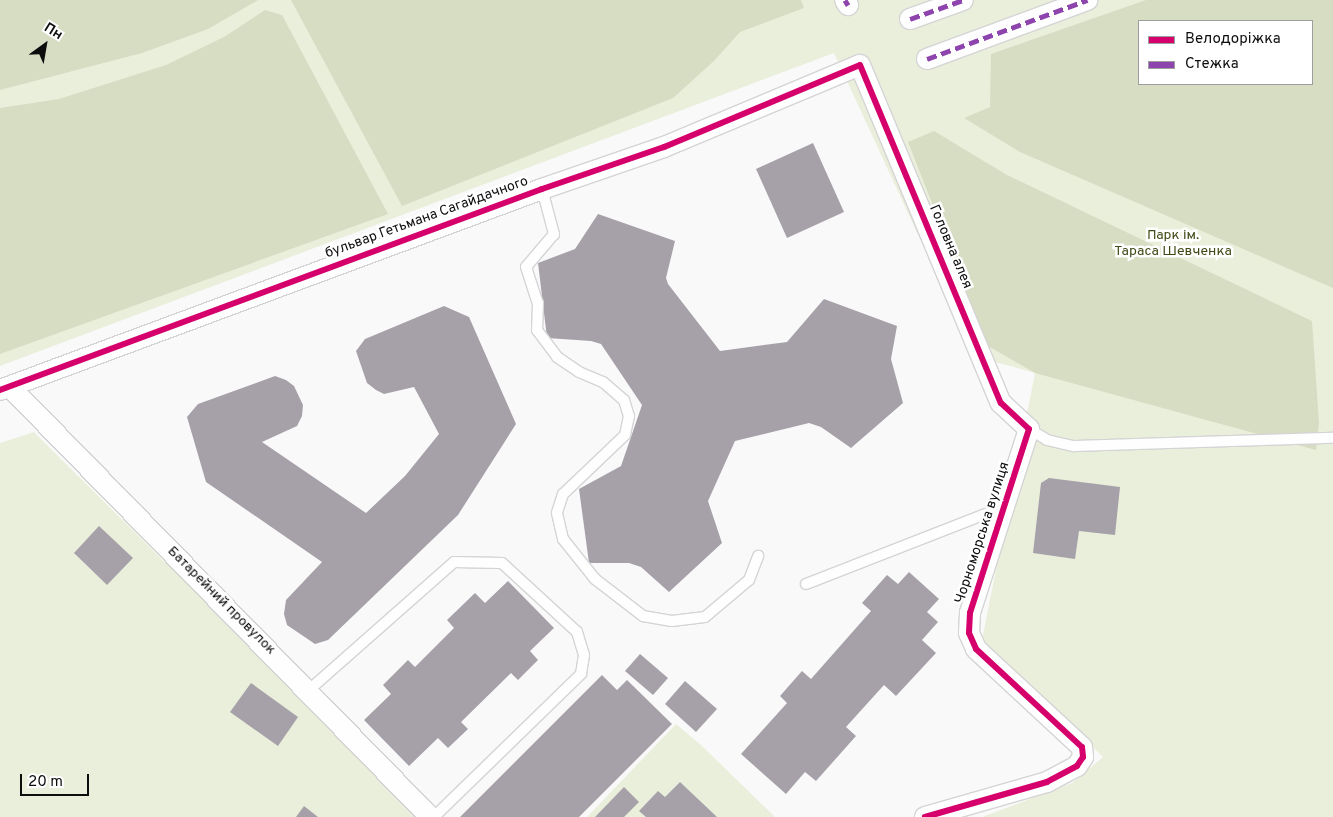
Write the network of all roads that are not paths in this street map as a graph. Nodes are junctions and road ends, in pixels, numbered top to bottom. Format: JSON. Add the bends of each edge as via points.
{"nodes":[{"id":1,"x":962,"y":0,"type":"edge"},
{"id":2,"x":1087,"y":0,"type":"edge"},
{"id":3,"x":910,"y":19,"type":"dead end"},
{"id":4,"x":927,"y":59,"type":"dead end"},
{"id":5,"x":860,"y":65,"type":"joint"},
{"id":6,"x":542,"y":189,"type":"junction"},
{"id":7,"x":5,"y":389,"type":"edge"},
{"id":8,"x":1029,"y":429,"type":"junction"},
{"id":9,"x":1333,"y":438,"type":"edge"},
{"id":10,"x":1004,"y":507,"type":"junction"},
{"id":11,"x":758,"y":556,"type":"dead end"},
{"id":12,"x":806,"y":584,"type":"dead end"},
{"id":13,"x":309,"y":690,"type":"junction"},
{"id":14,"x":430,"y":817,"type":"edge"},
{"id":15,"x":434,"y":817,"type":"edge"},
{"id":16,"x":925,"y":817,"type":"edge"}],
"edges":[{"from":1,"to":3,"type":"street"},
{"from":2,"to":4,"type":"street"},
{"from":5,"to":6,"type":"street","name":"бульвар Гетьмана Сагайдачного","via":[[664,147]]},
{"from":5,"to":8,"type":"street","name":"Головна алея","via":[[1001,402]]},
{"from":6,"to":7,"type":"street","name":"бульвар Гетьмана Сагайдачного"},
{"from":6,"to":11,"type":"lane","via":[[554,234],[526,267],[538,303],[537,330],[557,357],[579,372],[603,382],[624,400],[629,416],[625,435],[563,494],[557,513],[563,539],[595,579],[642,616],[672,621],[705,617],[749,580]]},
{"from":7,"to":13,"type":"street","name":"Батарейний провулок"},
{"from":8,"to":9,"type":"lane","name":"Головна алея","via":[[1047,440],[1074,446]]},
{"from":8,"to":10,"type":"street","name":"Чорноморська вулиця"},
{"from":10,"to":12,"type":"lane"},
{"from":10,"to":16,"type":"street","name":"Чорноморська вулиця","via":[[970,613],[969,633],[976,649],[1082,747],[1083,757],[1077,766],[1047,782]]},
{"from":13,"to":14,"type":"street","name":"Батарейний провулок"},
{"from":13,"to":15,"type":"lane","via":[[454,562],[502,563],[577,632],[584,655],[581,674]]}]}
